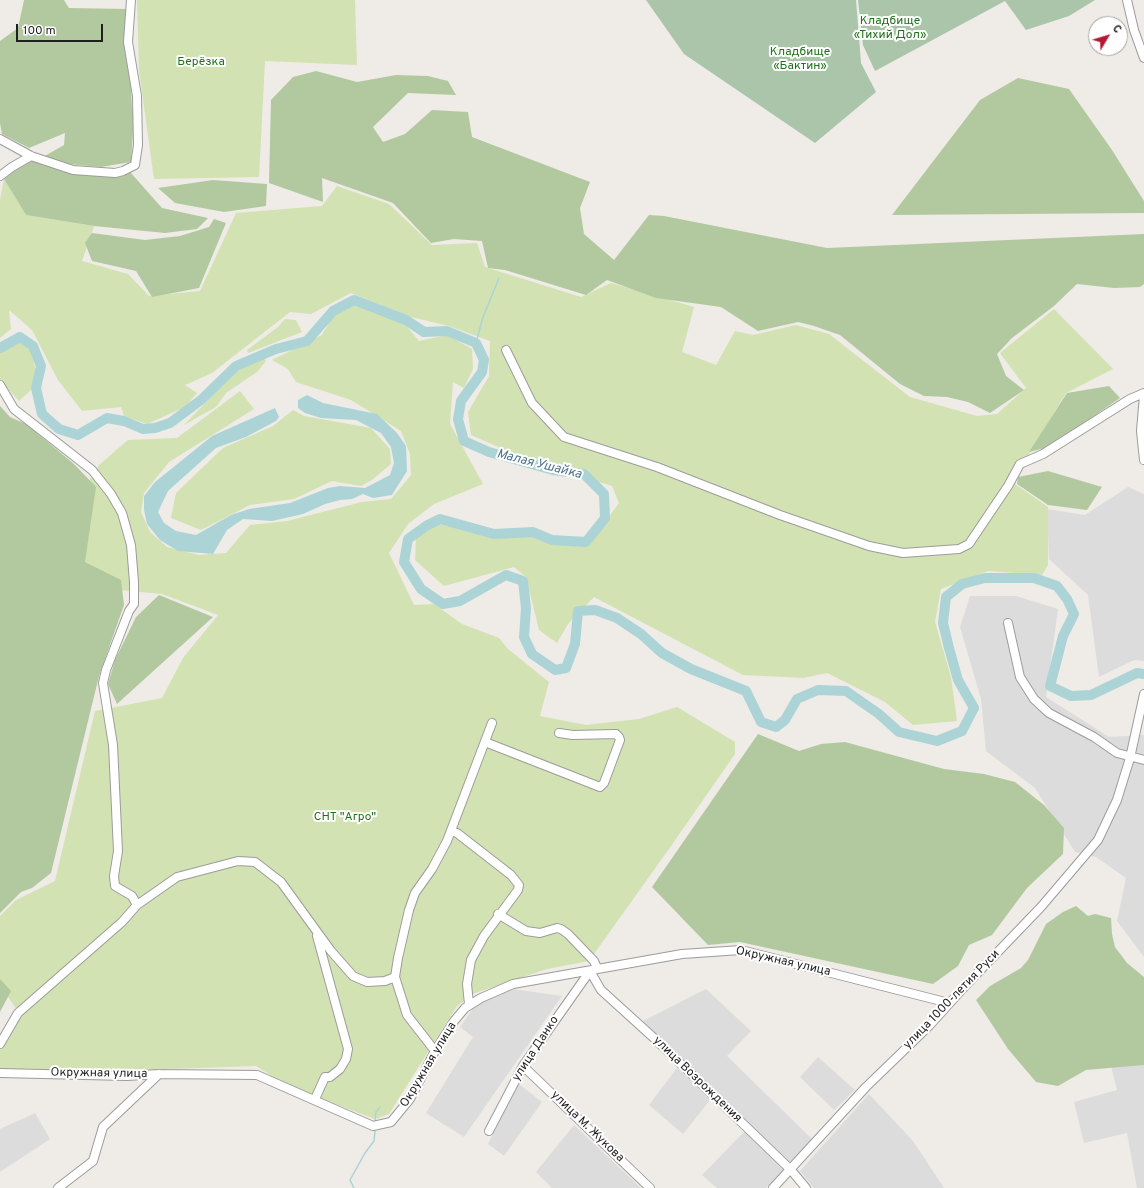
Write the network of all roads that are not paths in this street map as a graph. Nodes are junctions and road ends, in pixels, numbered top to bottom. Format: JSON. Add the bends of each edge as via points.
{"nodes":[{"id":1,"x":131,"y":0,"type":"edge"},
{"id":2,"x":1126,"y":0,"type":"edge"},
{"id":3,"x":1144,"y":58,"type":"edge"},
{"id":4,"x":0,"y":138,"type":"edge"},
{"id":5,"x":31,"y":156,"type":"junction"},
{"id":6,"x":0,"y":176,"type":"edge"},
{"id":7,"x":506,"y":350,"type":"dead end"},
{"id":8,"x":0,"y":385,"type":"edge"},
{"id":9,"x":1144,"y":394,"type":"edge"},
{"id":10,"x":1144,"y":460,"type":"edge"},
{"id":11,"x":1008,"y":623,"type":"dead end"},
{"id":12,"x":1144,"y":694,"type":"edge"},
{"id":13,"x":492,"y":723,"type":"dead end"},
{"id":14,"x":560,"y":733,"type":"dead end"},
{"id":15,"x":485,"y":742,"type":"junction"},
{"id":16,"x":1130,"y":758,"type":"junction"},
{"id":17,"x":1144,"y":760,"type":"edge"},
{"id":18,"x":451,"y":831,"type":"junction"},
{"id":19,"x":136,"y":906,"type":"junction"},
{"id":20,"x":498,"y":914,"type":"junction"},
{"id":21,"x":314,"y":928,"type":"junction"},
{"id":22,"x":594,"y":970,"type":"junction"},
{"id":23,"x":395,"y":977,"type":"junction"},
{"id":24,"x":949,"y":1003,"type":"junction"},
{"id":25,"x":469,"y":1004,"type":"junction"},
{"id":26,"x":0,"y":1044,"type":"edge"},
{"id":27,"x":435,"y":1051,"type":"junction"},
{"id":28,"x":523,"y":1066,"type":"junction"},
{"id":29,"x":0,"y":1074,"type":"edge"},
{"id":30,"x":159,"y":1074,"type":"junction"},
{"id":31,"x":315,"y":1099,"type":"junction"},
{"id":32,"x":489,"y":1131,"type":"dead end"},
{"id":33,"x":791,"y":1170,"type":"junction"},
{"id":34,"x":58,"y":1188,"type":"edge"},
{"id":35,"x":650,"y":1188,"type":"edge"},
{"id":36,"x":773,"y":1188,"type":"edge"},
{"id":37,"x":806,"y":1188,"type":"edge"}],
"edges":[{"from":1,"to":5,"type":"street","via":[[128,42],[137,96],[138,145],[135,165],[123,171],[72,170]]},
{"from":2,"to":3,"type":"street"},
{"from":4,"to":5,"type":"street"},
{"from":5,"to":6,"type":"street"},
{"from":7,"to":9,"type":"street","via":[[532,403],[564,437],[657,467],[863,544],[903,553],[959,550],[969,544],[1020,464],[1043,454],[1130,399]]},
{"from":8,"to":19,"type":"street","via":[[14,409],[92,470],[122,512],[126,526],[132,557],[134,604],[129,610],[103,683],[113,745],[118,851],[115,886],[132,896]]},
{"from":9,"to":10,"type":"street","via":[[1141,431]]},
{"from":11,"to":16,"type":"street","via":[[1020,677],[1034,699],[1049,713]]},
{"from":12,"to":16,"type":"street","name":"улица 1000-летия Руси"},
{"from":13,"to":15,"type":"street"},
{"from":14,"to":15,"type":"street","via":[[616,734],[619,737],[604,783],[600,787]]},
{"from":15,"to":18,"type":"street"},
{"from":16,"to":17,"type":"street"},
{"from":16,"to":24,"type":"street","name":"улица 1000-летия Руси","via":[[1117,800],[1101,834],[1085,857]]},
{"from":18,"to":20,"type":"street","via":[[518,881],[518,890]]},
{"from":18,"to":23,"type":"street","via":[[440,856],[415,893]]},
{"from":19,"to":21,"type":"street","via":[[177,877],[245,861],[255,862],[281,882]]},
{"from":19,"to":26,"type":"street","via":[[122,922],[18,1013]]},
{"from":20,"to":22,"type":"street","name":"улица Возрождения","via":[[526,931],[540,934],[561,929],[594,961]]},
{"from":20,"to":25,"type":"street","via":[[471,960],[467,984]]},
{"from":21,"to":23,"type":"street","via":[[353,976],[367,982],[385,981]]},
{"from":21,"to":31,"type":"street","via":[[348,1049],[340,1069],[330,1077],[325,1077]]},
{"from":22,"to":24,"type":"street","name":"Окружная улица","via":[[682,954],[741,950]]},
{"from":22,"to":25,"type":"street","name":"Окружная улица","via":[[513,984]]},
{"from":22,"to":28,"type":"street","name":"улица Данко"},
{"from":22,"to":33,"type":"street","name":"улица Возрождения","via":[[601,990]]},
{"from":23,"to":27,"type":"street","via":[[407,1015]]},
{"from":24,"to":33,"type":"street","name":"улица 1000-летия Руси","via":[[866,1087]]},
{"from":25,"to":27,"type":"street","name":"Окружная улица","via":[[454,1021]]},
{"from":27,"to":31,"type":"street","name":"Окружная улица","via":[[410,1099],[391,1122],[373,1126]]},
{"from":28,"to":32,"type":"street","name":"улица Данко"},
{"from":28,"to":35,"type":"street","name":"улица М. Жукова"},
{"from":29,"to":30,"type":"street","name":"Окружная улица"},
{"from":30,"to":31,"type":"street","name":"Окружная улица","via":[[257,1075]]},
{"from":30,"to":34,"type":"street","via":[[103,1127],[93,1161]]},
{"from":33,"to":36,"type":"street","name":"улица 1000-летия Руси"},
{"from":33,"to":37,"type":"street","name":"улица Возрождения"}]}
